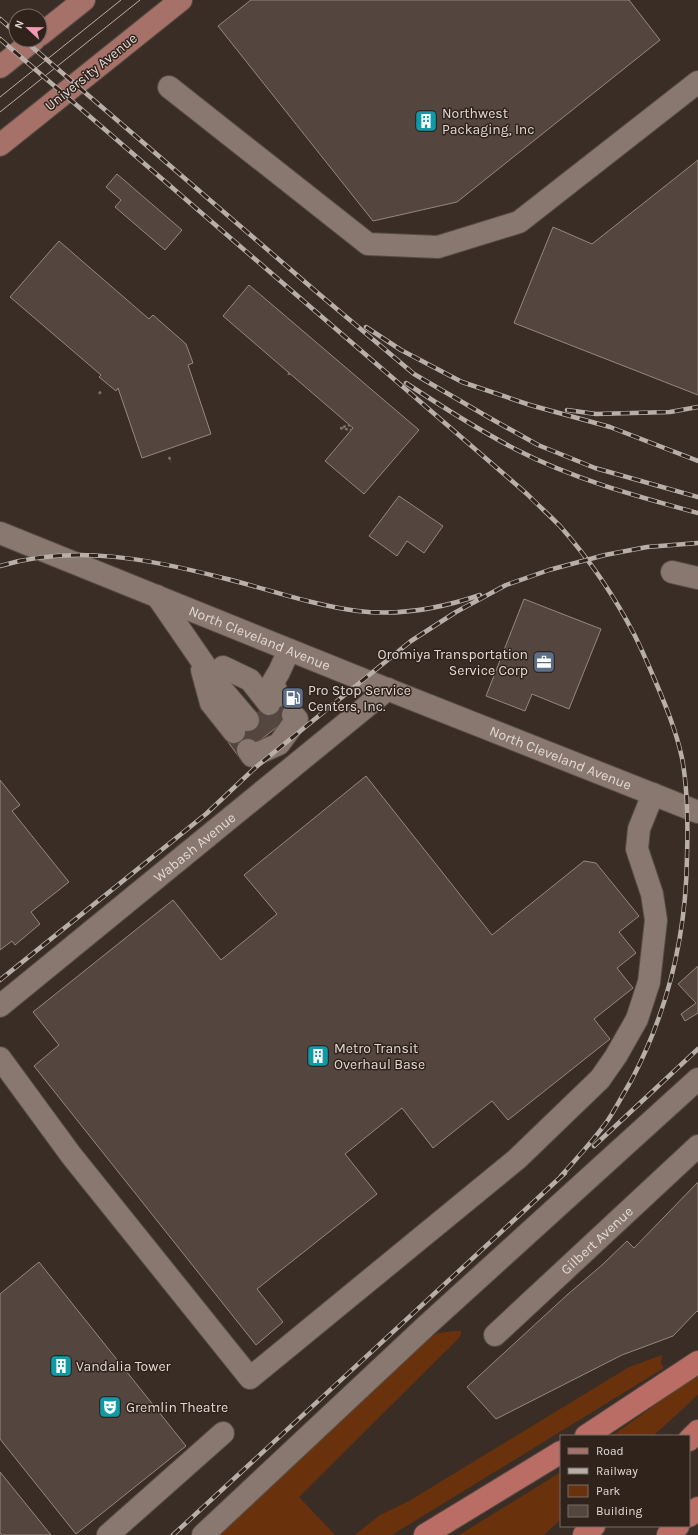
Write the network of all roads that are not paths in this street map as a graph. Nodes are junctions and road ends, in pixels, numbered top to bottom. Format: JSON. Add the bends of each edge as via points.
{"nodes":[{"id":1,"x":84,"y":0,"type":"edge"},
{"id":2,"x":181,"y":0,"type":"edge"},
{"id":3,"x":48,"y":29,"type":"edge"},
{"id":4,"x":24,"y":48,"type":"edge"},
{"id":5,"x":0,"y":67,"type":"edge"},
{"id":6,"x":698,"y":82,"type":"edge"},
{"id":7,"x":169,"y":87,"type":"dead end"},
{"id":8,"x":0,"y":145,"type":"edge"},
{"id":9,"x":4,"y":539,"type":"edge"},
{"id":10,"x":672,"y":572,"type":"dead end"},
{"id":11,"x":698,"y":578,"type":"edge"},
{"id":12,"x":157,"y":596,"type":"junction"},
{"id":13,"x":289,"y":650,"type":"junction"},
{"id":14,"x":198,"y":656,"type":"junction"},
{"id":15,"x":223,"y":667,"type":"junction"},
{"id":16,"x":388,"y":688,"type":"junction"},
{"id":17,"x":260,"y":708,"type":"junction"},
{"id":18,"x":273,"y":733,"type":"tunnel mouth"},
{"id":19,"x":296,"y":764,"type":"junction"},
{"id":20,"x":654,"y":794,"type":"junction"},
{"id":21,"x":698,"y":812,"type":"edge"},
{"id":22,"x":0,"y":1006,"type":"edge"},
{"id":23,"x":0,"y":1058,"type":"edge"},
{"id":24,"x":698,"y":1079,"type":"edge"},
{"id":25,"x":698,"y":1146,"type":"edge"},
{"id":26,"x":495,"y":1335,"type":"dead end"},
{"id":27,"x":698,"y":1362,"type":"edge"},
{"id":28,"x":698,"y":1431,"type":"edge"},
{"id":29,"x":223,"y":1433,"type":"dead end"},
{"id":30,"x":588,"y":1435,"type":"edge"},
{"id":31,"x":690,"y":1439,"type":"edge"},
{"id":32,"x":560,"y":1453,"type":"edge"},
{"id":33,"x":698,"y":1508,"type":"edge"},
{"id":34,"x":690,"y":1515,"type":"edge"},
{"id":35,"x":593,"y":1527,"type":"edge"},
{"id":36,"x":677,"y":1527,"type":"edge"},
{"id":37,"x":108,"y":1535,"type":"edge"},
{"id":38,"x":203,"y":1535,"type":"edge"},
{"id":39,"x":425,"y":1535,"type":"edge"},
{"id":40,"x":584,"y":1535,"type":"edge"},
{"id":41,"x":668,"y":1535,"type":"edge"}],
"edges":[{"from":1,"to":3,"type":"main road"},
{"from":2,"to":8,"type":"main road","name":"University Avenue"},
{"from":4,"to":5,"type":"main road"},
{"from":6,"to":7,"type":"street","via":[[519,222],[438,247],[368,244]]},
{"from":9,"to":12,"type":"street","name":"North Cleveland Avenue"},
{"from":10,"to":11,"type":"street"},
{"from":12,"to":13,"type":"street","name":"North Cleveland Avenue"},
{"from":12,"to":14,"type":"street"},
{"from":13,"to":16,"type":"street","name":"North Cleveland Avenue"},
{"from":13,"to":17,"type":"street"},
{"from":14,"to":15,"type":"street"},
{"from":14,"to":17,"type":"street","via":[[219,686]]},
{"from":15,"to":17,"type":"street"},
{"from":15,"to":17,"type":"street","via":[[250,680]]},
{"from":16,"to":19,"type":"street","name":"Wabash Avenue"},
{"from":16,"to":20,"type":"street","name":"North Cleveland Avenue"},
{"from":18,"to":19,"type":"street"},
{"from":19,"to":22,"type":"street","name":"Wabash Avenue"},
{"from":20,"to":21,"type":"street","name":"North Cleveland Avenue"},
{"from":20,"to":23,"type":"street","via":[[639,829],[637,849],[652,894],[656,920],[649,982],[637,1019],[616,1056],[600,1079],[517,1158],[250,1378],[71,1156]]},
{"from":24,"to":38,"type":"street","via":[[427,1325]]},
{"from":25,"to":26,"type":"street","name":"Gilbert Avenue"},
{"from":27,"to":30,"type":"highway"},
{"from":28,"to":31,"type":"highway"},
{"from":29,"to":37,"type":"street"},
{"from":32,"to":39,"type":"highway"},
{"from":33,"to":34,"type":"highway"},
{"from":35,"to":40,"type":"highway"},
{"from":36,"to":41,"type":"highway"}]}
